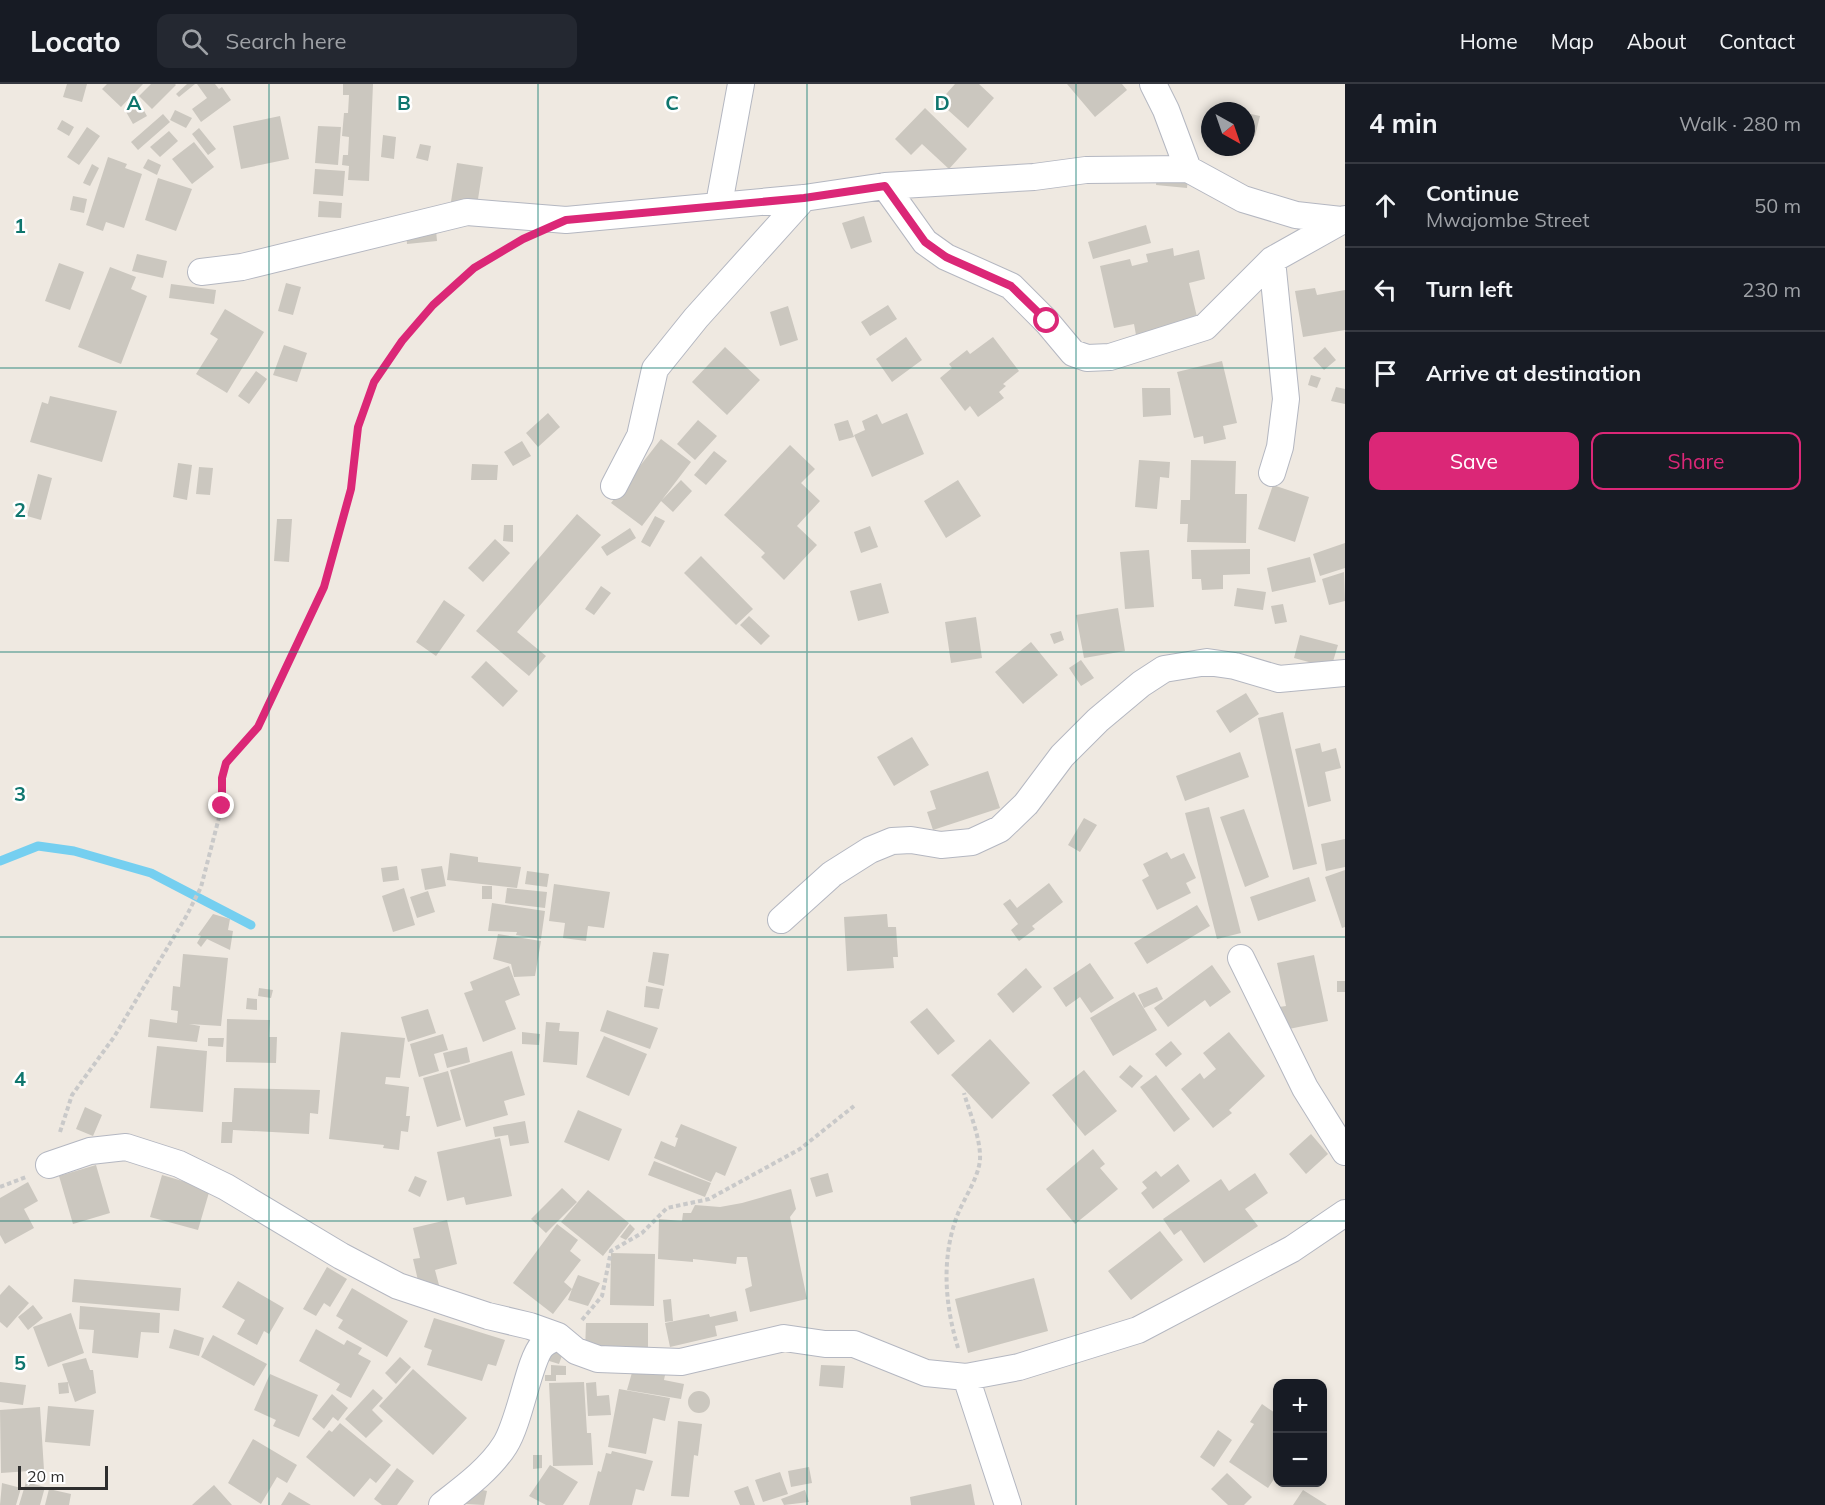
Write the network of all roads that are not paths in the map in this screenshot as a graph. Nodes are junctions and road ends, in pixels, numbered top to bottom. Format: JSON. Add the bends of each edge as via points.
{"nodes":[{"id":1,"x":741,"y":84,"type":"edge"},
{"id":2,"x":1153,"y":84,"type":"edge"},
{"id":3,"x":1188,"y":169,"type":"junction"},
{"id":4,"x":885,"y":186,"type":"junction"},
{"id":5,"x":804,"y":198,"type":"junction"},
{"id":6,"x":719,"y":204,"type":"junction"},
{"id":7,"x":1343,"y":219,"type":"edge"},
{"id":8,"x":1272,"y":260,"type":"junction"},
{"id":9,"x":201,"y":272,"type":"dead end"},
{"id":10,"x":1272,"y":473,"type":"dead end"},
{"id":11,"x":614,"y":486,"type":"dead end"},
{"id":12,"x":1345,"y":673,"type":"edge"},
{"id":13,"x":781,"y":920,"type":"dead end"},
{"id":14,"x":1241,"y":958,"type":"dead end"},
{"id":15,"x":1345,"y":1152,"type":"edge"},
{"id":16,"x":49,"y":1165,"type":"road end"},
{"id":17,"x":1345,"y":1213,"type":"edge"},
{"id":18,"x":558,"y":1336,"type":"junction"},
{"id":19,"x":966,"y":1377,"type":"junction"},
{"id":20,"x":442,"y":1505,"type":"edge"},
{"id":21,"x":1008,"y":1505,"type":"edge"}],
"edges":[{"from":1,"to":6,"type":"street"},
{"from":2,"to":3,"type":"street"},
{"from":3,"to":4,"type":"street","via":[[1086,170]]},
{"from":3,"to":7,"type":"street","via":[[1243,199],[1296,215]]},
{"from":4,"to":5,"type":"street"},
{"from":4,"to":8,"type":"street","via":[[925,242],[946,257],[1011,286],[1073,353],[1087,358],[1110,357],[1205,327]]},
{"from":5,"to":6,"type":"street"},
{"from":5,"to":11,"type":"street","via":[[655,369],[640,436]]},
{"from":6,"to":9,"type":"street","via":[[566,220],[467,212],[242,267]]},
{"from":7,"to":8,"type":"street"},
{"from":8,"to":10,"type":"street","via":[[1286,399],[1280,447]]},
{"from":12,"to":13,"type":"street","via":[[1279,679],[1207,662],[1164,669],[1098,720],[1000,829],[972,842],[940,845],[911,840],[870,850],[832,874]]},
{"from":14,"to":15,"type":"street","via":[[1305,1088]]},
{"from":16,"to":18,"type":"street","via":[[90,1152],[126,1147],[179,1164],[398,1286]]},
{"from":17,"to":19,"type":"street","via":[[1292,1249],[1138,1330],[1018,1367]]},
{"from":18,"to":19,"type":"street","via":[[587,1356],[645,1362],[681,1362],[784,1338],[854,1344],[926,1374]]},
{"from":18,"to":20,"type":"street","via":[[537,1354],[523,1404],[506,1444],[482,1472]]},
{"from":19,"to":21,"type":"street"}]}
